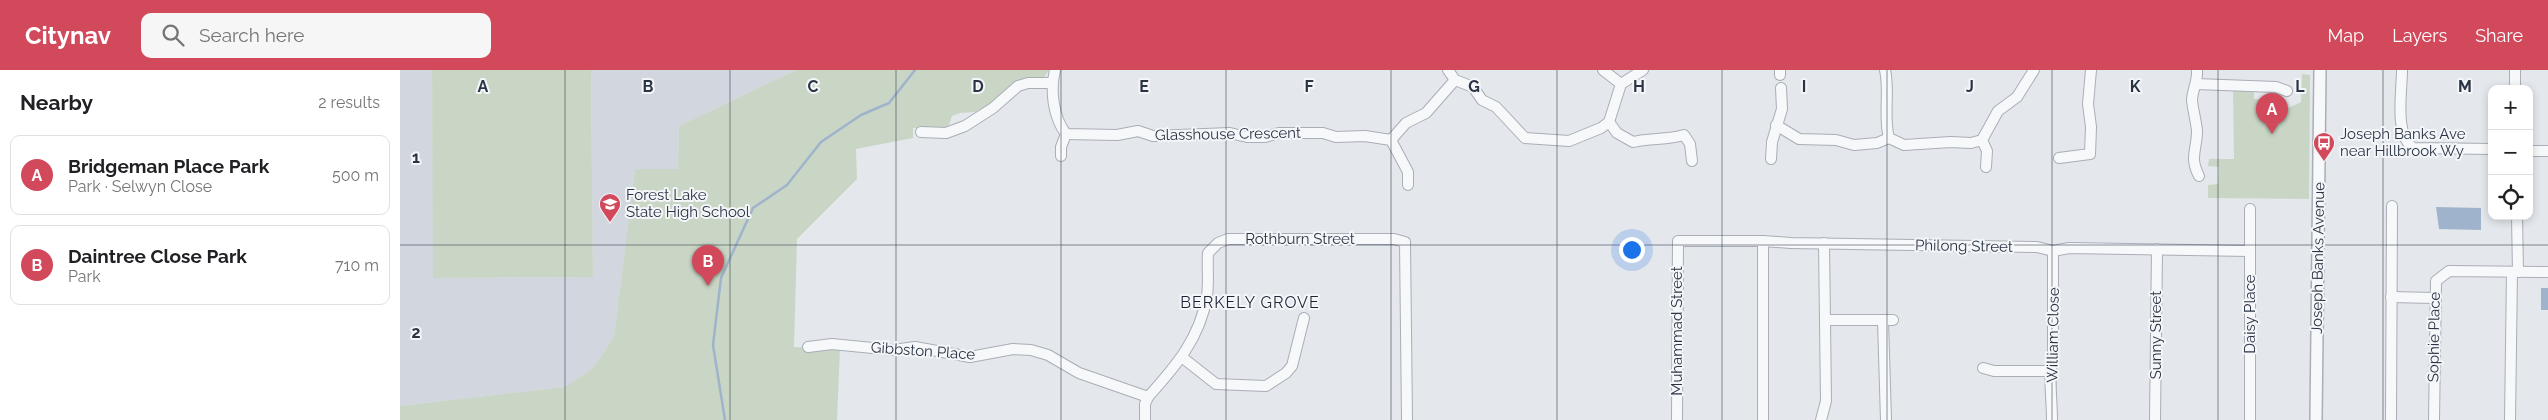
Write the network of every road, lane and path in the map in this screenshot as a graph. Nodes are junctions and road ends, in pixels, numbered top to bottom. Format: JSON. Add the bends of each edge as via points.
{"nodes":[{"id":1,"x":1055,"y":70,"type":"edge"},
{"id":2,"x":1448,"y":70,"type":"edge"},
{"id":3,"x":1603,"y":70,"type":"edge"},
{"id":4,"x":1643,"y":70,"type":"edge"},
{"id":5,"x":1885,"y":70,"type":"edge"},
{"id":6,"x":2034,"y":70,"type":"edge"},
{"id":7,"x":2091,"y":70,"type":"edge"},
{"id":8,"x":2197,"y":70,"type":"edge"},
{"id":9,"x":2320,"y":70,"type":"edge"},
{"id":10,"x":2402,"y":70,"type":"edge"},
{"id":11,"x":2515,"y":70,"type":"edge"},
{"id":12,"x":1455,"y":80,"type":"junction"},
{"id":13,"x":1051,"y":83,"type":"junction"},
{"id":14,"x":1621,"y":84,"type":"junction"},
{"id":15,"x":2196,"y":84,"type":"junction"},
{"id":16,"x":2515,"y":85,"type":"edge"},
{"id":17,"x":1781,"y":88,"type":"dead end"},
{"id":18,"x":2287,"y":91,"type":"dead end"},
{"id":19,"x":1608,"y":122,"type":"junction"},
{"id":20,"x":1776,"y":125,"type":"junction"},
{"id":21,"x":921,"y":132,"type":"dead end"},
{"id":22,"x":1066,"y":134,"type":"junction"},
{"id":23,"x":1889,"y":138,"type":"junction"},
{"id":24,"x":1391,"y":140,"type":"junction"},
{"id":25,"x":1982,"y":140,"type":"junction"},
{"id":26,"x":2488,"y":149,"type":"edge"},
{"id":27,"x":2533,"y":151,"type":"edge"},
{"id":28,"x":2548,"y":151,"type":"edge"},
{"id":29,"x":1061,"y":156,"type":"dead end"},
{"id":30,"x":2059,"y":158,"type":"dead end"},
{"id":31,"x":1771,"y":159,"type":"dead end"},
{"id":32,"x":1692,"y":161,"type":"dead end"},
{"id":33,"x":1986,"y":166,"type":"dead end"},
{"id":34,"x":2199,"y":176,"type":"dead end"},
{"id":35,"x":1408,"y":185,"type":"dead end"},
{"id":36,"x":2392,"y":206,"type":"dead end"},
{"id":37,"x":2250,"y":209,"type":"dead end"},
{"id":38,"x":2517,"y":220,"type":"edge"},
{"id":39,"x":1678,"y":241,"type":"joint"},
{"id":40,"x":1763,"y":241,"type":"junction"},
{"id":41,"x":1824,"y":243,"type":"junction"},
{"id":42,"x":2157,"y":249,"type":"junction"},
{"id":43,"x":2053,"y":251,"type":"junction"},
{"id":44,"x":2250,"y":251,"type":"junction"},
{"id":45,"x":2515,"y":272,"type":"junction"},
{"id":46,"x":2548,"y":272,"type":"edge"},
{"id":47,"x":2391,"y":297,"type":"junction"},
{"id":48,"x":2434,"y":298,"type":"junction"},
{"id":49,"x":1304,"y":318,"type":"dead end"},
{"id":50,"x":1825,"y":320,"type":"junction"},
{"id":51,"x":1883,"y":320,"type":"junction"},
{"id":52,"x":1894,"y":320,"type":"dead end"},
{"id":53,"x":808,"y":347,"type":"dead end"},
{"id":54,"x":1183,"y":358,"type":"junction"},
{"id":55,"x":1983,"y":368,"type":"dead end"},
{"id":56,"x":2049,"y":371,"type":"junction"},
{"id":57,"x":1148,"y":397,"type":"junction"},
{"id":58,"x":2316,"y":419,"type":"edge"},
{"id":59,"x":1145,"y":420,"type":"edge"},
{"id":60,"x":1406,"y":420,"type":"edge"},
{"id":61,"x":1677,"y":420,"type":"edge"},
{"id":62,"x":1763,"y":420,"type":"edge"},
{"id":63,"x":1821,"y":420,"type":"edge"},
{"id":64,"x":1886,"y":420,"type":"edge"},
{"id":65,"x":2052,"y":420,"type":"edge"},
{"id":66,"x":2156,"y":420,"type":"edge"},
{"id":67,"x":2250,"y":420,"type":"edge"},
{"id":68,"x":2391,"y":420,"type":"edge"},
{"id":69,"x":2434,"y":420,"type":"edge"},
{"id":70,"x":2510,"y":420,"type":"edge"}],
"edges":[{"from":1,"to":13,"type":"street"},
{"from":2,"to":12,"type":"street"},
{"from":3,"to":14,"type":"street"},
{"from":4,"to":14,"type":"street"},
{"from":5,"to":23,"type":"street"},
{"from":6,"to":25,"type":"street","via":[[2017,97],[1998,111]]},
{"from":7,"to":30,"type":"street","via":[[2088,104],[2090,154]]},
{"from":8,"to":15,"type":"street"},
{"from":9,"to":58,"type":"street","name":"Joseph Banks Avenue"},
{"from":10,"to":26,"type":"street","via":[[2401,131],[2406,142],[2413,148]]},
{"from":11,"to":16,"type":"street"},
{"from":12,"to":19,"type":"street","via":[[1473,87],[1482,100],[1496,107],[1525,138],[1569,141]]},
{"from":12,"to":24,"type":"street","via":[[1426,113],[1406,123]]},
{"from":13,"to":21,"type":"street","via":[[1018,86],[965,126],[946,133]]},
{"from":13,"to":22,"type":"street","via":[[1059,124]]},
{"from":14,"to":19,"type":"street"},
{"from":15,"to":18,"type":"street","via":[[2276,87]]},
{"from":15,"to":34,"type":"street","via":[[2192,99],[2197,129],[2193,165]]},
{"from":17,"to":20,"type":"street","via":[[1782,109]]},
{"from":19,"to":32,"type":"street","via":[[1617,133],[1633,142],[1684,135],[1690,144]]},
{"from":20,"to":23,"type":"street","via":[[1799,139],[1836,140],[1854,145],[1877,143]]},
{"from":20,"to":31,"type":"street"},
{"from":22,"to":24,"type":"street","name":"Glasshouse Crescent","via":[[1117,135],[1138,131],[1153,136],[1230,133],[1247,137],[1322,133]]},
{"from":22,"to":29,"type":"street"},
{"from":23,"to":25,"type":"street","via":[[1904,145]]},
{"from":24,"to":35,"type":"street","via":[[1408,172]]},
{"from":25,"to":33,"type":"street","via":[[1987,151]]},
{"from":27,"to":28,"type":"street"},
{"from":36,"to":47,"type":"street"},
{"from":37,"to":44,"type":"street","name":"Daisy Place"},
{"from":38,"to":45,"type":"street"},
{"from":39,"to":40,"type":"street","name":"Philong Street"},
{"from":39,"to":61,"type":"street","name":"Muhammad Street"},
{"from":40,"to":41,"type":"street","name":"Philong Street"},
{"from":40,"to":62,"type":"street"},
{"from":41,"to":43,"type":"street","name":"Philong Street","via":[[2037,247]]},
{"from":41,"to":50,"type":"street"},
{"from":42,"to":43,"type":"street","name":"Philong Street","via":[[2070,248]]},
{"from":42,"to":44,"type":"street","name":"Philong Street"},
{"from":42,"to":66,"type":"street","name":"Sunny Street"},
{"from":43,"to":56,"type":"street","name":"William Close","via":[[2053,354]]},
{"from":44,"to":67,"type":"street","name":"Daisy Place"},
{"from":45,"to":46,"type":"street","name":"Sophie Place"},
{"from":45,"to":48,"type":"street","name":"Sophie Place","via":[[2444,273],[2436,281]]},
{"from":45,"to":70,"type":"street"},
{"from":47,"to":48,"type":"street"},
{"from":47,"to":68,"type":"street"},
{"from":48,"to":69,"type":"street","name":"Sophie Place"},
{"from":49,"to":54,"type":"street","via":[[1292,366],[1266,386],[1216,384]]},
{"from":50,"to":51,"type":"street"},
{"from":50,"to":63,"type":"street","via":[[1826,401]]},
{"from":51,"to":52,"type":"street"},
{"from":51,"to":64,"type":"street"},
{"from":53,"to":57,"type":"street","name":"Gibbston Place","via":[[832,344],[893,350],[915,347],[970,357],[1013,349],[1031,350],[1048,355],[1079,373]]},
{"from":54,"to":57,"type":"street","name":"Rothburn Street"},
{"from":54,"to":60,"type":"street","name":"Rothburn Street","via":[[1202,318],[1208,294],[1208,253],[1218,242],[1228,239],[1394,239],[1405,242]]},
{"from":55,"to":56,"type":"street"},
{"from":56,"to":65,"type":"street","name":"William Close"},
{"from":57,"to":59,"type":"street"}]}
